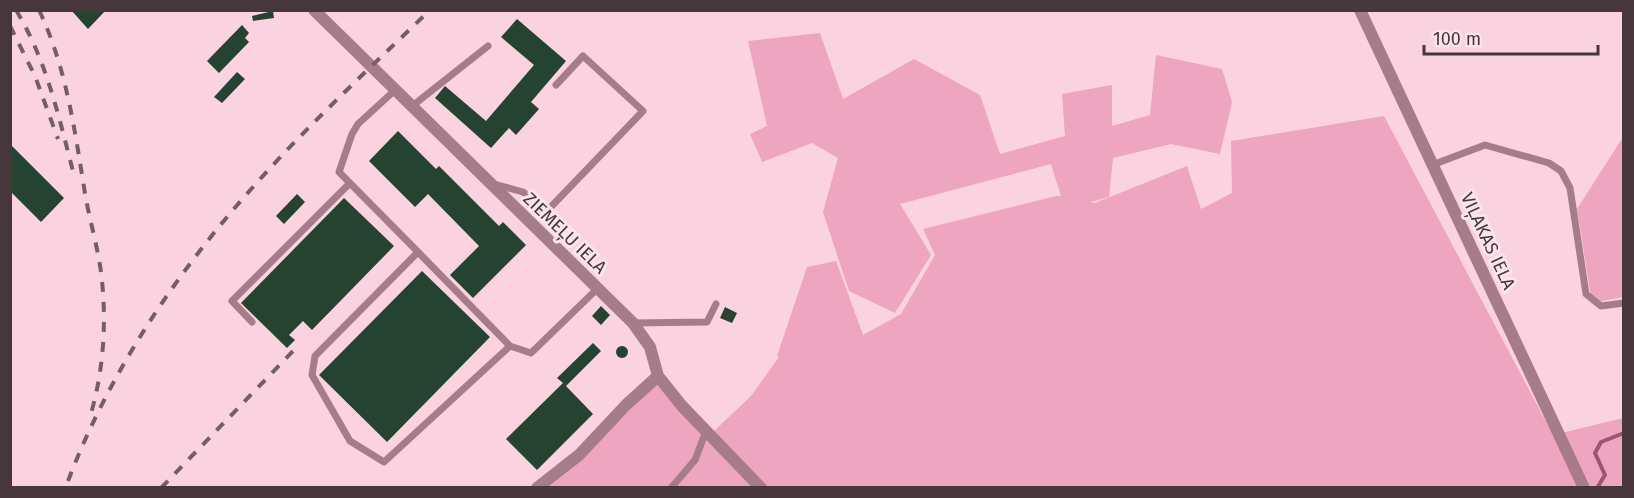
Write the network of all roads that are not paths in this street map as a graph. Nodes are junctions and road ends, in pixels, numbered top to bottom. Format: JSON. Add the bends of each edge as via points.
{"nodes":[{"id":1,"x":314,"y":10,"type":"edge"},
{"id":2,"x":1360,"y":10,"type":"edge"},
{"id":3,"x":488,"y":46,"type":"dead end"},
{"id":4,"x":556,"y":85,"type":"dead end"},
{"id":5,"x":394,"y":91,"type":"junction"},
{"id":6,"x":411,"y":107,"type":"junction"},
{"id":7,"x":1432,"y":165,"type":"junction"},
{"id":8,"x":350,"y":183,"type":"junction"},
{"id":9,"x":489,"y":183,"type":"junction"},
{"id":10,"x":418,"y":252,"type":"junction"},
{"id":11,"x":597,"y":289,"type":"junction"},
{"id":12,"x":1623,"y":303,"type":"edge"},
{"id":13,"x":716,"y":304,"type":"dead end"},
{"id":14,"x":252,"y":322,"type":"dead end"},
{"id":15,"x":633,"y":323,"type":"junction"},
{"id":16,"x":510,"y":346,"type":"junction"},
{"id":17,"x":658,"y":376,"type":"junction"},
{"id":18,"x":706,"y":431,"type":"junction"},
{"id":19,"x":537,"y":488,"type":"edge"},
{"id":20,"x":672,"y":488,"type":"edge"},
{"id":21,"x":761,"y":488,"type":"edge"},
{"id":22,"x":1584,"y":488,"type":"edge"}],
"edges":[{"from":1,"to":5,"type":"street","name":"ZIEMEĻU IELA"},
{"from":2,"to":7,"type":"street","name":"VIĻAKAS IELA"},
{"from":3,"to":6,"type":"lane"},
{"from":4,"to":9,"type":"lane","via":[[583,56],[643,111],[547,211],[523,192]]},
{"from":5,"to":6,"type":"street","name":"ZIEMEĻU IELA"},
{"from":5,"to":8,"type":"lane","via":[[352,134],[339,172]]},
{"from":6,"to":9,"type":"street","name":"ZIEMEĻU IELA"},
{"from":7,"to":12,"type":"lane","via":[[1485,145],[1549,163],[1561,171],[1570,188],[1586,294],[1601,306]]},
{"from":7,"to":22,"type":"street","name":"VIĻAKAS IELA"},
{"from":8,"to":10,"type":"lane"},
{"from":8,"to":14,"type":"lane","via":[[232,301]]},
{"from":9,"to":11,"type":"street","name":"ZIEMEĻU IELA"},
{"from":10,"to":16,"type":"lane"},
{"from":10,"to":16,"type":"lane","via":[[315,356],[312,375],[350,441],[384,462]]},
{"from":11,"to":15,"type":"street","name":"ZIEMEĻU IELA"},
{"from":11,"to":16,"type":"lane","via":[[531,353]]},
{"from":13,"to":15,"type":"lane","via":[[707,322]]},
{"from":15,"to":17,"type":"street","name":"ZIEMEĻU IELA","via":[[650,347]]},
{"from":17,"to":18,"type":"street"},
{"from":17,"to":19,"type":"street","via":[[579,455]]},
{"from":18,"to":20,"type":"lane","via":[[695,460]]},
{"from":18,"to":21,"type":"street"}]}
